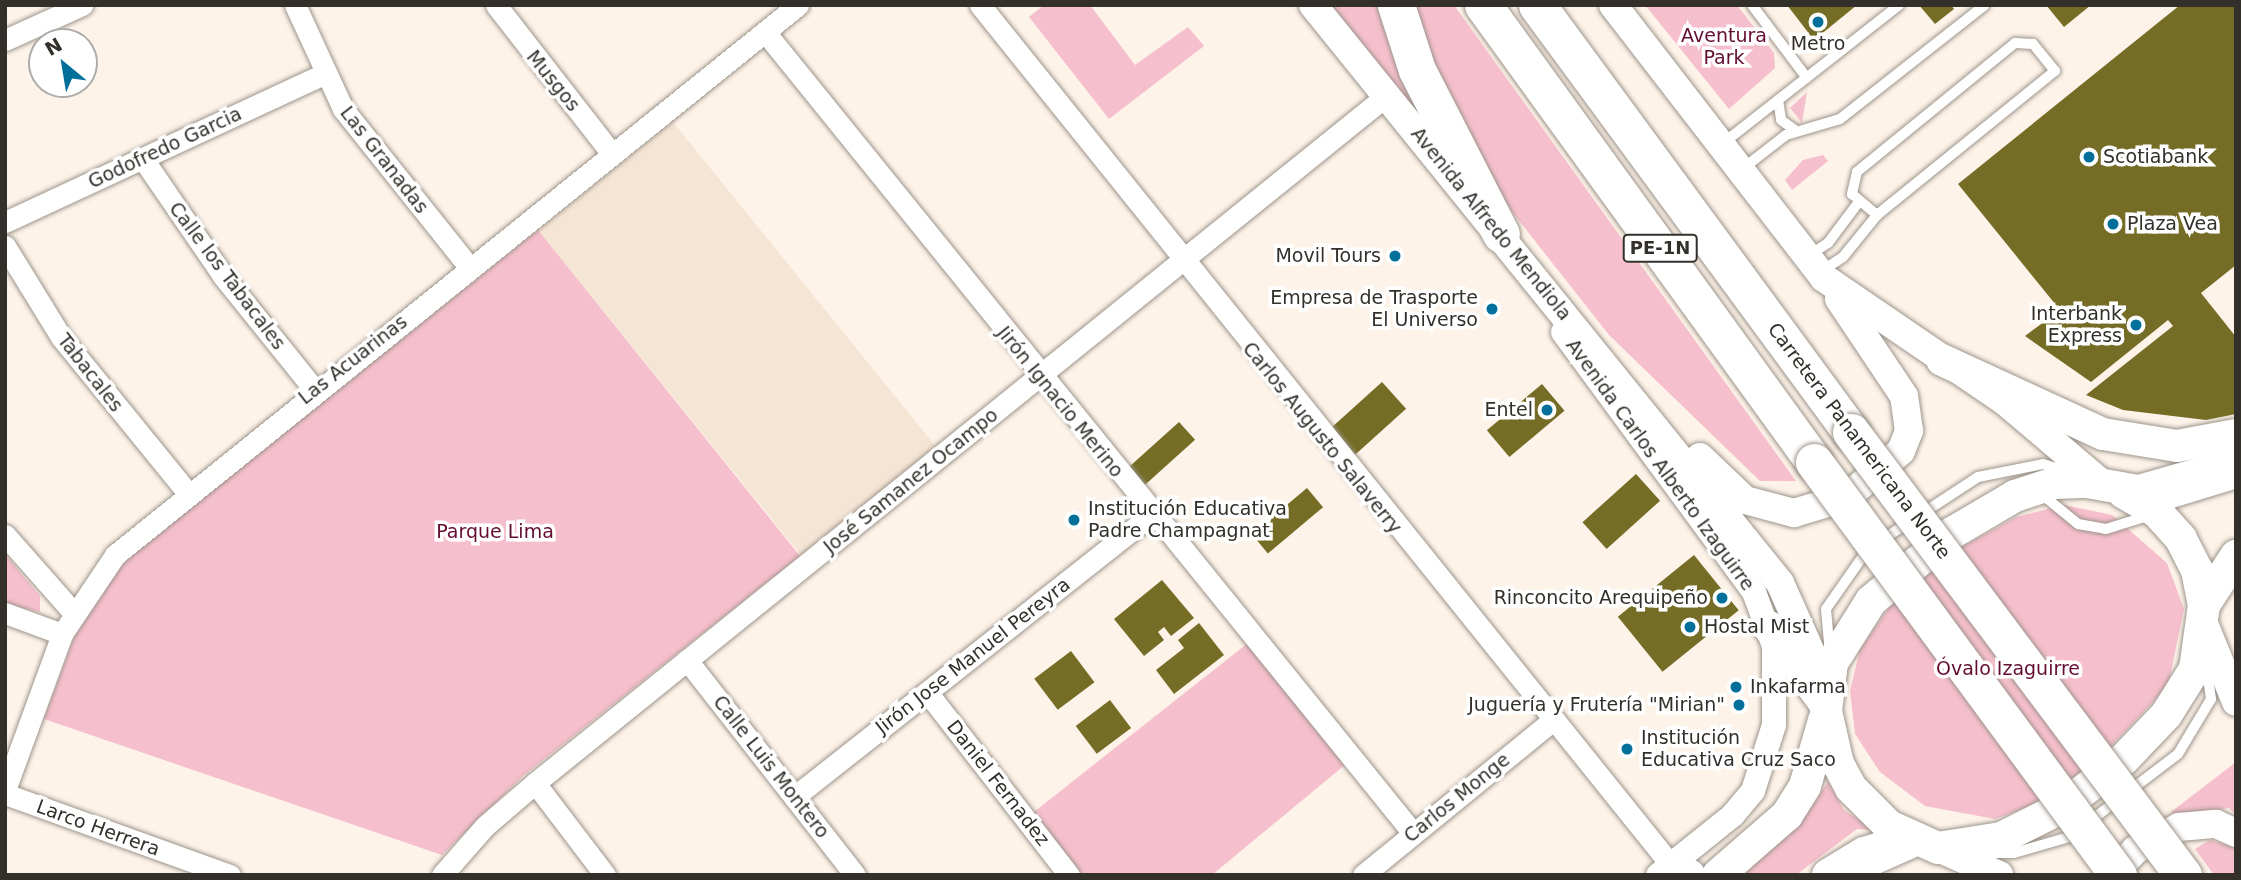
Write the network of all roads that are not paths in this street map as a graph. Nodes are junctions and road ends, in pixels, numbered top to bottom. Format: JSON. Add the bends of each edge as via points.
{"nodes":[{"id":1,"x":82,"y":5,"type":"edge"},
{"id":2,"x":295,"y":5,"type":"edge"},
{"id":3,"x":496,"y":5,"type":"edge"},
{"id":4,"x":798,"y":5,"type":"edge"},
{"id":5,"x":980,"y":5,"type":"edge"},
{"id":6,"x":1313,"y":5,"type":"edge"},
{"id":7,"x":1396,"y":5,"type":"edge"},
{"id":8,"x":1483,"y":5,"type":"edge"},
{"id":9,"x":1538,"y":5,"type":"edge"},
{"id":10,"x":1613,"y":5,"type":"edge"},
{"id":11,"x":1752,"y":5,"type":"edge"},
{"id":12,"x":1899,"y":5,"type":"edge"},
{"id":13,"x":1985,"y":5,"type":"edge"},
{"id":14,"x":765,"y":32,"type":"junction"},
{"id":15,"x":5,"y":40,"type":"edge"},
{"id":16,"x":324,"y":74,"type":"junction"},
{"id":17,"x":1807,"y":78,"type":"junction"},
{"id":18,"x":1387,"y":95,"type":"junction"},
{"id":19,"x":1779,"y":100,"type":"junction"},
{"id":20,"x":1796,"y":131,"type":"junction"},
{"id":21,"x":1721,"y":145,"type":"junction"},
{"id":22,"x":612,"y":155,"type":"junction"},
{"id":23,"x":143,"y":159,"type":"junction"},
{"id":24,"x":1741,"y":170,"type":"junction"},
{"id":25,"x":1858,"y":203,"type":"junction"},
{"id":26,"x":1877,"y":215,"type":"junction"},
{"id":27,"x":5,"y":222,"type":"edge"},
{"id":28,"x":1501,"y":234,"type":"junction"},
{"id":29,"x":5,"y":246,"type":"edge"},
{"id":30,"x":1180,"y":262,"type":"junction"},
{"id":31,"x":470,"y":268,"type":"junction"},
{"id":32,"x":1817,"y":269,"type":"junction"},
{"id":33,"x":1581,"y":335,"type":"junction"},
{"id":34,"x":1942,"y":360,"type":"junction"},
{"id":35,"x":1039,"y":376,"type":"junction"},
{"id":36,"x":314,"y":389,"type":"junction"},
{"id":37,"x":2236,"y":435,"type":"edge"},
{"id":38,"x":2236,"y":452,"type":"edge"},
{"id":39,"x":2236,"y":472,"type":"edge"},
{"id":40,"x":2107,"y":488,"type":"junction"},
{"id":41,"x":2036,"y":489,"type":"junction"},
{"id":42,"x":187,"y":492,"type":"junction"},
{"id":43,"x":2157,"y":512,"type":"junction"},
{"id":44,"x":1152,"y":514,"type":"junction"},
{"id":45,"x":5,"y":535,"type":"edge"},
{"id":46,"x":2236,"y":556,"type":"edge"},
{"id":47,"x":73,"y":612,"type":"junction"},
{"id":48,"x":5,"y":613,"type":"edge"},
{"id":49,"x":2204,"y":623,"type":"junction"},
{"id":50,"x":1769,"y":627,"type":"junction"},
{"id":51,"x":62,"y":634,"type":"junction"},
{"id":52,"x":687,"y":660,"type":"junction"},
{"id":53,"x":927,"y":692,"type":"junction"},
{"id":54,"x":1828,"y":692,"type":"junction"},
{"id":55,"x":2236,"y":702,"type":"edge"},
{"id":56,"x":1552,"y":721,"type":"junction"},
{"id":57,"x":535,"y":783,"type":"junction"},
{"id":58,"x":5,"y":792,"type":"edge"},
{"id":59,"x":794,"y":797,"type":"junction"},
{"id":60,"x":1413,"y":833,"type":"junction"},
{"id":61,"x":2236,"y":833,"type":"edge"},
{"id":62,"x":1927,"y":844,"type":"junction"},
{"id":63,"x":1673,"y":872,"type":"edge"},
{"id":64,"x":230,"y":875,"type":"edge"},
{"id":65,"x":442,"y":875,"type":"edge"},
{"id":66,"x":605,"y":875,"type":"edge"},
{"id":67,"x":855,"y":875,"type":"edge"},
{"id":68,"x":1069,"y":875,"type":"edge"},
{"id":69,"x":1363,"y":875,"type":"edge"},
{"id":70,"x":1718,"y":875,"type":"edge"},
{"id":71,"x":1828,"y":875,"type":"edge"},
{"id":72,"x":1864,"y":875,"type":"edge"},
{"id":73,"x":1999,"y":875,"type":"edge"},
{"id":74,"x":2112,"y":875,"type":"edge"},
{"id":75,"x":2118,"y":875,"type":"edge"},
{"id":76,"x":2183,"y":875,"type":"edge"}],
"edges":[{"from":1,"to":15,"type":"street"},
{"from":2,"to":16,"type":"street","name":"Las Granadas"},
{"from":3,"to":22,"type":"street","name":"Musgos"},
{"from":4,"to":14,"type":"street","name":"Las Acuarinas"},
{"from":5,"to":30,"type":"street","name":"Carlos Augusto Salaverry"},
{"from":6,"to":18,"type":"main road","name":"Avenida Alfredo Mendiola"},
{"from":7,"to":28,"type":"highway","via":[[1417,70]]},
{"from":8,"to":75,"type":"highway","number":"PE-1N","bridge":true},
{"from":9,"to":76,"type":"highway","name":"Carretera Panamericana Norte","number":"PE-1N","bridge":true},
{"from":10,"to":21,"type":"main road"},
{"from":11,"to":17,"type":"lane"},
{"from":12,"to":17,"type":"lane"},
{"from":13,"to":20,"type":"lane","via":[[1840,119]]},
{"from":14,"to":22,"type":"street","name":"Las Acuarinas"},
{"from":14,"to":35,"type":"street","name":"Jirón Ignacio Merino"},
{"from":16,"to":23,"type":"street","name":"Godofredo Garcia"},
{"from":16,"to":31,"type":"street","name":"Las Granadas","via":[[365,143]]},
{"from":17,"to":19,"type":"lane"},
{"from":18,"to":28,"type":"main road","name":"Avenida Alfredo Mendiola"},
{"from":18,"to":30,"type":"street","name":"José Samanez Ocampo"},
{"from":19,"to":20,"type":"lane","via":[[1782,120]]},
{"from":19,"to":21,"type":"lane"},
{"from":20,"to":24,"type":"lane"},
{"from":21,"to":24,"type":"main road"},
{"from":22,"to":31,"type":"street","name":"Las Acuarinas"},
{"from":23,"to":27,"type":"street","name":"Godofredo Garcia"},
{"from":23,"to":36,"type":"street","name":"Calle los Tabacales","via":[[223,276]]},
{"from":24,"to":32,"type":"main road"},
{"from":25,"to":26,"type":"lane"},
{"from":25,"to":26,"type":"lane","via":[[1851,189],[1857,172],[2015,43],[2033,44],[2055,71]]},
{"from":25,"to":32,"type":"lane","via":[[1828,243]]},
{"from":26,"to":32,"type":"lane","via":[[1843,257]]},
{"from":28,"to":33,"type":"main road","name":"Avenida Alfredo Mendiola"},
{"from":28,"to":50,"type":"street","name":"Avenida Carlos Alberto Izaguirre","via":[[1595,379],[1754,592]]},
{"from":29,"to":42,"type":"street","name":"Tabacales","via":[[61,337]]},
{"from":30,"to":35,"type":"street","name":"José Samanez Ocampo"},
{"from":30,"to":56,"type":"street","name":"Carlos Augusto Salaverry"},
{"from":31,"to":36,"type":"street","name":"Las Acuarinas"},
{"from":32,"to":33,"type":"main road","via":[[1904,396],[1909,432],[1884,470],[1819,509],[1794,513],[1745,500]]},
{"from":32,"to":34,"type":"main road"},
{"from":33,"to":54,"type":"main road","name":"Avenida Alfredo Mendiola","via":[[1780,583]]},
{"from":34,"to":37,"type":"main road","via":[[2103,434],[2177,446]]},
{"from":34,"to":40,"type":"main road","via":[[2062,445]]},
{"from":35,"to":44,"type":"street","name":"Jirón Ignacio Merino"},
{"from":35,"to":52,"type":"street","name":"José Samanez Ocampo"},
{"from":36,"to":42,"type":"street","name":"Las Acuarinas"},
{"from":38,"to":40,"type":"lane"},
{"from":39,"to":40,"type":"main road","via":[[2184,492]]},
{"from":40,"to":41,"type":"main road"},
{"from":40,"to":43,"type":"main road"},
{"from":40,"to":54,"type":"lane","via":[[2043,464],[2007,468],[1958,486],[1914,514],[1868,550],[1832,598],[1825,629]]},
{"from":41,"to":43,"type":"lane","via":[[2078,524],[2106,529]]},
{"from":41,"to":54,"type":"main road","via":[[1979,514],[1902,573],[1857,619]]},
{"from":42,"to":47,"type":"street","name":"Las Acuarinas","via":[[116,555]]},
{"from":43,"to":49,"type":"main road","via":[[2192,560]]},
{"from":44,"to":53,"type":"street","name":"Jirón Jose Manuel Pereyra"},
{"from":44,"to":60,"type":"street","name":"Jirón Ignacio Merino"},
{"from":45,"to":47,"type":"street"},
{"from":46,"to":49,"type":"main road"},
{"from":47,"to":51,"type":"street","name":"Las Acuarinas"},
{"from":48,"to":51,"type":"street"},
{"from":49,"to":55,"type":"main road"},
{"from":49,"to":62,"type":"main road","via":[[2186,687],[2124,760],[2061,808],[1969,847]]},
{"from":50,"to":54,"type":"main road"},
{"from":50,"to":63,"type":"street","name":"Avenida Carlos Alberto Izaguirre","via":[[1777,702],[1759,777],[1733,815]]},
{"from":51,"to":58,"type":"street","name":"Las Acuarinas"},
{"from":52,"to":57,"type":"street","name":"José Samanez Ocampo"},
{"from":52,"to":59,"type":"street","name":"Calle Luis Montero"},
{"from":53,"to":59,"type":"street","name":"Jirón Jose Manuel Pereyra"},
{"from":53,"to":68,"type":"street","name":"Daniel Fernadez"},
{"from":54,"to":62,"type":"main road","via":[[1838,764],[1851,788],[1878,817]]},
{"from":54,"to":70,"type":"main road","via":[[1805,786],[1787,815]]},
{"from":56,"to":60,"type":"street","name":"Carlos Monge"},
{"from":56,"to":63,"type":"street","name":"Carlos Augusto Salaverry"},
{"from":57,"to":65,"type":"street","name":"José Samanez Ocampo","via":[[485,826]]},
{"from":57,"to":66,"type":"street"},
{"from":58,"to":64,"type":"street","name":"Larco Herrera"},
{"from":59,"to":67,"type":"street","name":"Calle Luis Montero"},
{"from":60,"to":69,"type":"street","name":"Carlos Monge"},
{"from":61,"to":74,"type":"main road","via":[[2216,824],[2179,827],[2135,850]]},
{"from":62,"to":71,"type":"main road","via":[[1864,853]]},
{"from":62,"to":72,"type":"lane"},
{"from":62,"to":73,"type":"main road"}]}
